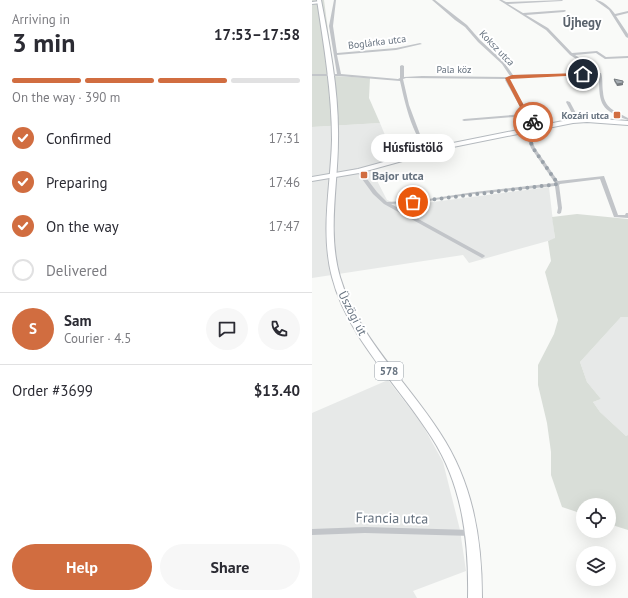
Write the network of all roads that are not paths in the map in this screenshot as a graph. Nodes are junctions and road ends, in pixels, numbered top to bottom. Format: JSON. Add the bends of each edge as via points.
{"nodes":[{"id":1,"x":334,"y":0,"type":"edge"},
{"id":2,"x":433,"y":0,"type":"edge"},
{"id":3,"x":500,"y":0,"type":"edge"},
{"id":4,"x":562,"y":0,"type":"edge"},
{"id":5,"x":596,"y":0,"type":"edge"},
{"id":6,"x":319,"y":1,"type":"edge"},
{"id":7,"x":312,"y":3,"type":"edge"},
{"id":8,"x":506,"y":4,"type":"junction"},
{"id":9,"x":564,"y":11,"type":"dead end"},
{"id":10,"x":628,"y":12,"type":"edge"},
{"id":11,"x":522,"y":14,"type":"junction"},
{"id":12,"x":614,"y":15,"type":"junction"},
{"id":13,"x":627,"y":35,"type":"edge"},
{"id":14,"x":420,"y":44,"type":"dead end"},
{"id":15,"x":337,"y":54,"type":"junction"},
{"id":16,"x":571,"y":54,"type":"junction"},
{"id":17,"x":628,"y":57,"type":"edge"},
{"id":18,"x":402,"y":66,"type":"dead end"},
{"id":19,"x":600,"y":74,"type":"junction"},
{"id":20,"x":312,"y":75,"type":"edge"},
{"id":21,"x":336,"y":75,"type":"junction"},
{"id":22,"x":512,"y":76,"type":"junction"},
{"id":23,"x":508,"y":78,"type":"junction"},
{"id":24,"x":401,"y":79,"type":"junction"},
{"id":25,"x":568,"y":102,"type":"dead end"},
{"id":26,"x":527,"y":115,"type":"junction"},
{"id":27,"x":628,"y":119,"type":"edge"},
{"id":28,"x":464,"y":120,"type":"dead end"},
{"id":29,"x":578,"y":121,"type":"junction"},
{"id":30,"x":628,"y":122,"type":"edge"},
{"id":31,"x":539,"y":128,"type":"junction"},
{"id":32,"x":526,"y":130,"type":"junction"},
{"id":33,"x":434,"y":150,"type":"junction"},
{"id":34,"x":359,"y":172,"type":"junction"},
{"id":35,"x":333,"y":178,"type":"junction"},
{"id":36,"x":312,"y":179,"type":"edge"},
{"id":37,"x":557,"y":184,"type":"junction"},
{"id":38,"x":386,"y":203,"type":"junction"},
{"id":39,"x":559,"y":213,"type":"dead end"},
{"id":40,"x":628,"y":214,"type":"edge"},
{"id":41,"x":482,"y":256,"type":"dead end"},
{"id":42,"x":312,"y":532,"type":"edge"},
{"id":43,"x":472,"y":533,"type":"junction"},
{"id":44,"x":474,"y":598,"type":"edge"}],
"edges":[{"from":1,"to":15,"type":"street","via":[[331,26]]},
{"from":2,"to":22,"type":"street","name":"Koksz utca","via":[[466,26],[503,63]]},
{"from":3,"to":8,"type":"street"},
{"from":4,"to":8,"type":"street"},
{"from":5,"to":12,"type":"street","via":[[610,9]]},
{"from":6,"to":7,"type":"street"},
{"from":6,"to":21,"type":"main road","name":"Üszögi út","number":"578"},
{"from":8,"to":11,"type":"street"},
{"from":9,"to":11,"type":"street"},
{"from":10,"to":12,"type":"street"},
{"from":11,"to":16,"type":"street","via":[[547,29]]},
{"from":12,"to":13,"type":"street"},
{"from":14,"to":15,"type":"street","name":"Boglárka utca","via":[[396,49]]},
{"from":15,"to":21,"type":"street"},
{"from":16,"to":17,"type":"street","via":[[597,52],[605,58]]},
{"from":16,"to":19,"type":"street"},
{"from":18,"to":24,"type":"street"},
{"from":19,"to":22,"type":"street"},
{"from":19,"to":27,"type":"street","via":[[601,94],[605,106]]},
{"from":20,"to":21,"type":"street","name":"Pala köz"},
{"from":21,"to":24,"type":"street","name":"Pala köz"},
{"from":21,"to":35,"type":"main road","name":"Üszögi út","number":"578"},
{"from":22,"to":23,"type":"street","name":"Koksz utca"},
{"from":23,"to":24,"type":"street","name":"Pala köz"},
{"from":23,"to":26,"type":"street","name":"Koksz utca"},
{"from":24,"to":33,"type":"street","via":[[419,137]]},
{"from":25,"to":29,"type":"street"},
{"from":26,"to":28,"type":"street"},
{"from":26,"to":31,"type":"street","name":"Koksz utca"},
{"from":29,"to":30,"type":"street"},
{"from":29,"to":31,"type":"street"},
{"from":31,"to":32,"type":"street"},
{"from":32,"to":33,"type":"street"},
{"from":32,"to":37,"type":"street","via":[[533,148]]},
{"from":33,"to":34,"type":"street"},
{"from":34,"to":35,"type":"street"},
{"from":34,"to":38,"type":"street"},
{"from":35,"to":36,"type":"street"},
{"from":35,"to":43,"type":"main road","name":"Üszögi út","number":"578","via":[[329,229],[331,252],[346,305],[377,355],[447,452],[464,498]]},
{"from":37,"to":38,"type":"street"},
{"from":37,"to":39,"type":"street"},
{"from":37,"to":40,"type":"street","via":[[602,177],[616,216]]},
{"from":38,"to":41,"type":"street"},
{"from":42,"to":43,"type":"street","name":"Francia utca","via":[[365,530]]},
{"from":43,"to":44,"type":"main road","name":"Üszögi út","number":"578"}]}
